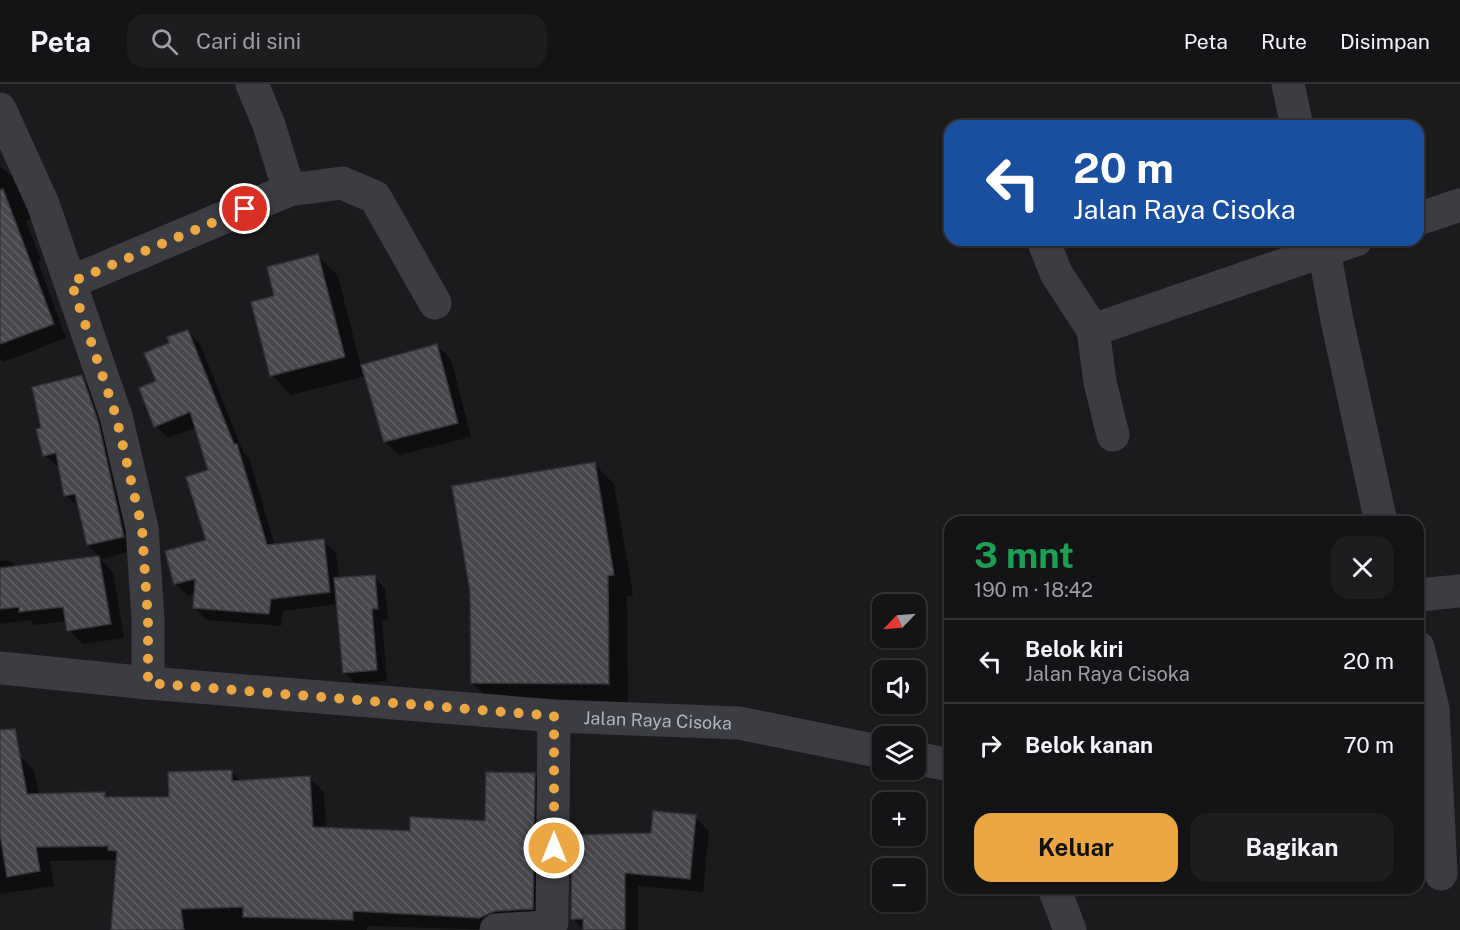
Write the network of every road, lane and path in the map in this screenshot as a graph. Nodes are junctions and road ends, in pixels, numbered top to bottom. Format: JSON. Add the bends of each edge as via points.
{"nodes":[{"id":1,"x":252,"y":84,"type":"edge"},
{"id":2,"x":1288,"y":84,"type":"edge"},
{"id":3,"x":2,"y":120,"type":"edge"},
{"id":4,"x":1297,"y":120,"type":"edge"},
{"id":5,"x":289,"y":190,"type":"junction"},
{"id":6,"x":1460,"y":205,"type":"edge"},
{"id":7,"x":1424,"y":217,"type":"edge"},
{"id":8,"x":1045,"y":246,"type":"edge"},
{"id":9,"x":1320,"y":246,"type":"edge"},
{"id":10,"x":1323,"y":246,"type":"edge"},
{"id":11,"x":71,"y":282,"type":"junction"},
{"id":12,"x":435,"y":303,"type":"dead end"},
{"id":13,"x":1093,"y":330,"type":"junction"},
{"id":14,"x":1113,"y":435,"type":"dead end"},
{"id":15,"x":1380,"y":516,"type":"edge"},
{"id":16,"x":1460,"y":591,"type":"edge"},
{"id":17,"x":1424,"y":594,"type":"edge"},
{"id":18,"x":0,"y":668,"type":"edge"},
{"id":19,"x":1424,"y":672,"type":"edge"},
{"id":20,"x":148,"y":683,"type":"junction"},
{"id":21,"x":554,"y":716,"type":"junction"},
{"id":22,"x":872,"y":750,"type":"edge"},
{"id":23,"x":926,"y":760,"type":"edge"},
{"id":24,"x":944,"y":764,"type":"edge"},
{"id":25,"x":1440,"y":871,"type":"edge"},
{"id":26,"x":1056,"y":894,"type":"edge"},
{"id":27,"x":496,"y":930,"type":"edge"},
{"id":28,"x":1070,"y":930,"type":"edge"}],
"edges":[{"from":1,"to":5,"type":"street"},
{"from":2,"to":4,"type":"street"},
{"from":3,"to":11,"type":"street","via":[[43,204]]},
{"from":5,"to":11,"type":"street"},
{"from":5,"to":12,"type":"street","via":[[342,183],[375,197]]},
{"from":6,"to":7,"type":"street"},
{"from":8,"to":13,"type":"street","via":[[1056,273]]},
{"from":9,"to":13,"type":"street"},
{"from":10,"to":15,"type":"street"},
{"from":11,"to":20,"type":"street","via":[[116,416],[142,528]]},
{"from":13,"to":14,"type":"street"},
{"from":16,"to":17,"type":"street"},
{"from":18,"to":20,"type":"street","name":"Jalan Raya Cisoka"},
{"from":19,"to":25,"type":"street","via":[[1433,709]]},
{"from":20,"to":21,"type":"street","name":"Jalan Raya Cisoka"},
{"from":21,"to":22,"type":"street","name":"Jalan Raya Cisoka","via":[[739,723]]},
{"from":21,"to":27,"type":"street","via":[[552,922],[544,927]]},
{"from":23,"to":24,"type":"street"},
{"from":26,"to":28,"type":"street"}]}
